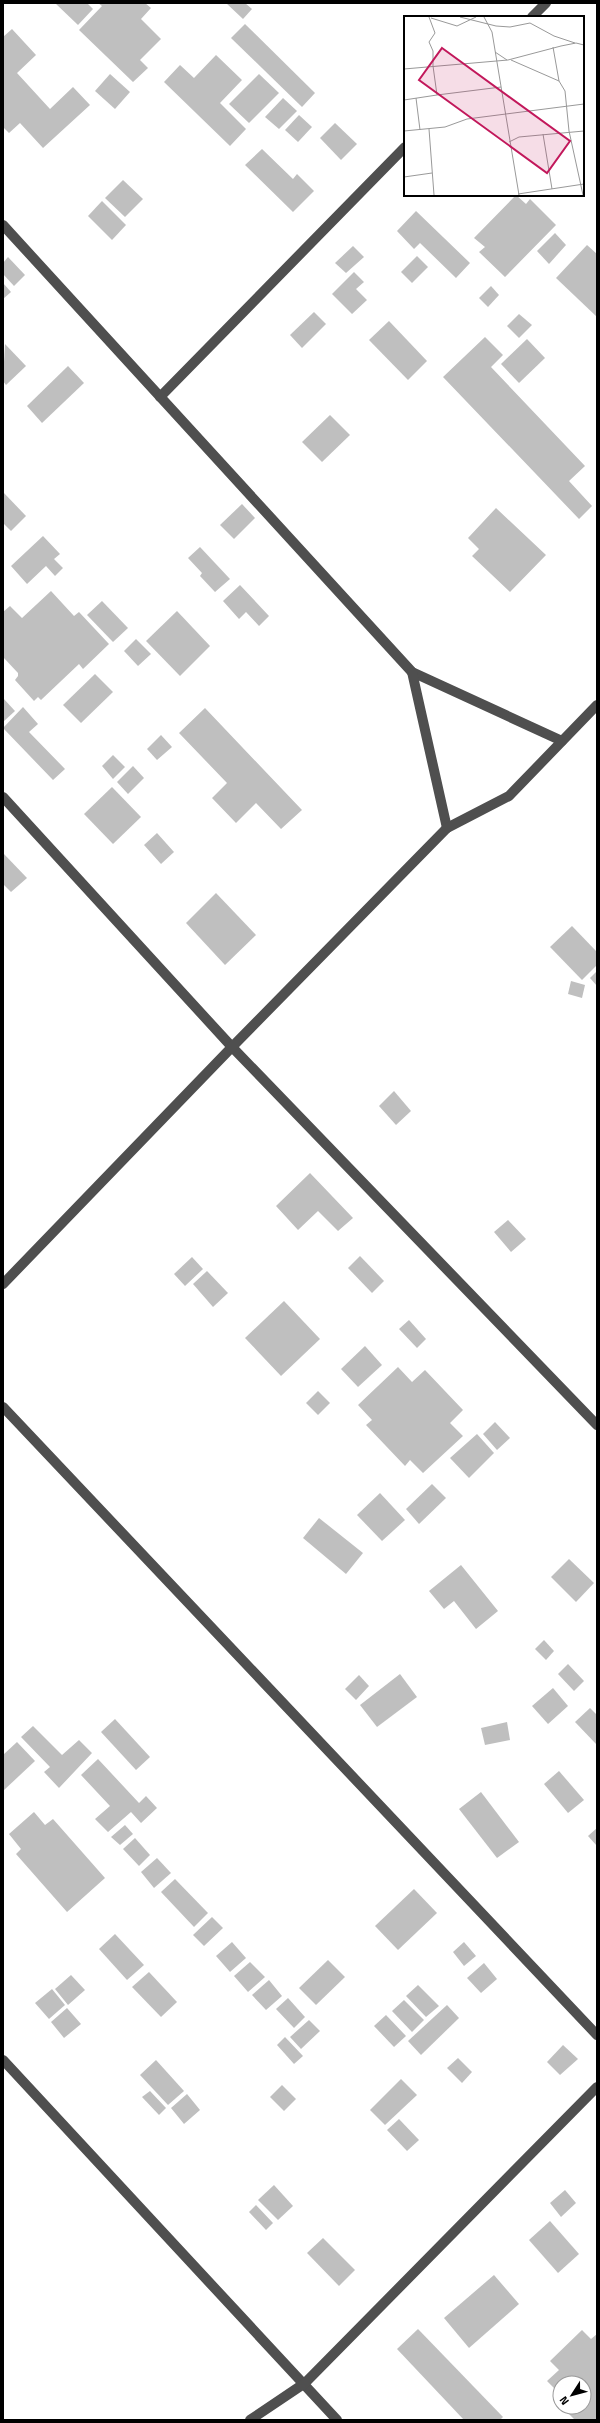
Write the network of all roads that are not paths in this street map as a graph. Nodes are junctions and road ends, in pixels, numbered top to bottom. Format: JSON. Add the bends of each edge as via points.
{"nodes":[{"id":1,"x":546,"y":3,"type":"edge"},
{"id":2,"x":533,"y":16,"type":"edge"},
{"id":3,"x":404,"y":148,"type":"edge"},
{"id":4,"x":3,"y":225,"type":"edge"},
{"id":5,"x":160,"y":397,"type":"junction"},
{"id":6,"x":412,"y":672,"type":"junction"},
{"id":7,"x":597,"y":705,"type":"edge"},
{"id":8,"x":562,"y":741,"type":"junction"},
{"id":9,"x":3,"y":797,"type":"edge"},
{"id":10,"x":447,"y":828,"type":"junction"},
{"id":11,"x":232,"y":1047,"type":"junction"},
{"id":12,"x":3,"y":1284,"type":"edge"},
{"id":13,"x":3,"y":1407,"type":"edge"},
{"id":14,"x":597,"y":1425,"type":"edge"},
{"id":15,"x":597,"y":2036,"type":"edge"},
{"id":16,"x":3,"y":2060,"type":"edge"},
{"id":17,"x":597,"y":2087,"type":"edge"},
{"id":18,"x":305,"y":2383,"type":"junction"},
{"id":19,"x":250,"y":2420,"type":"edge"},
{"id":20,"x":337,"y":2420,"type":"edge"}],
"edges":[{"from":1,"to":2,"type":"street"},
{"from":3,"to":5,"type":"street"},
{"from":4,"to":5,"type":"street"},
{"from":5,"to":6,"type":"street"},
{"from":6,"to":8,"type":"street"},
{"from":6,"to":10,"type":"street"},
{"from":7,"to":8,"type":"street"},
{"from":8,"to":10,"type":"street","via":[[509,796]]},
{"from":9,"to":11,"type":"street"},
{"from":10,"to":11,"type":"street"},
{"from":11,"to":12,"type":"street"},
{"from":11,"to":14,"type":"street"},
{"from":13,"to":15,"type":"street"},
{"from":16,"to":18,"type":"street"},
{"from":17,"to":18,"type":"street"},
{"from":18,"to":19,"type":"street"},
{"from":18,"to":20,"type":"street"}]}
